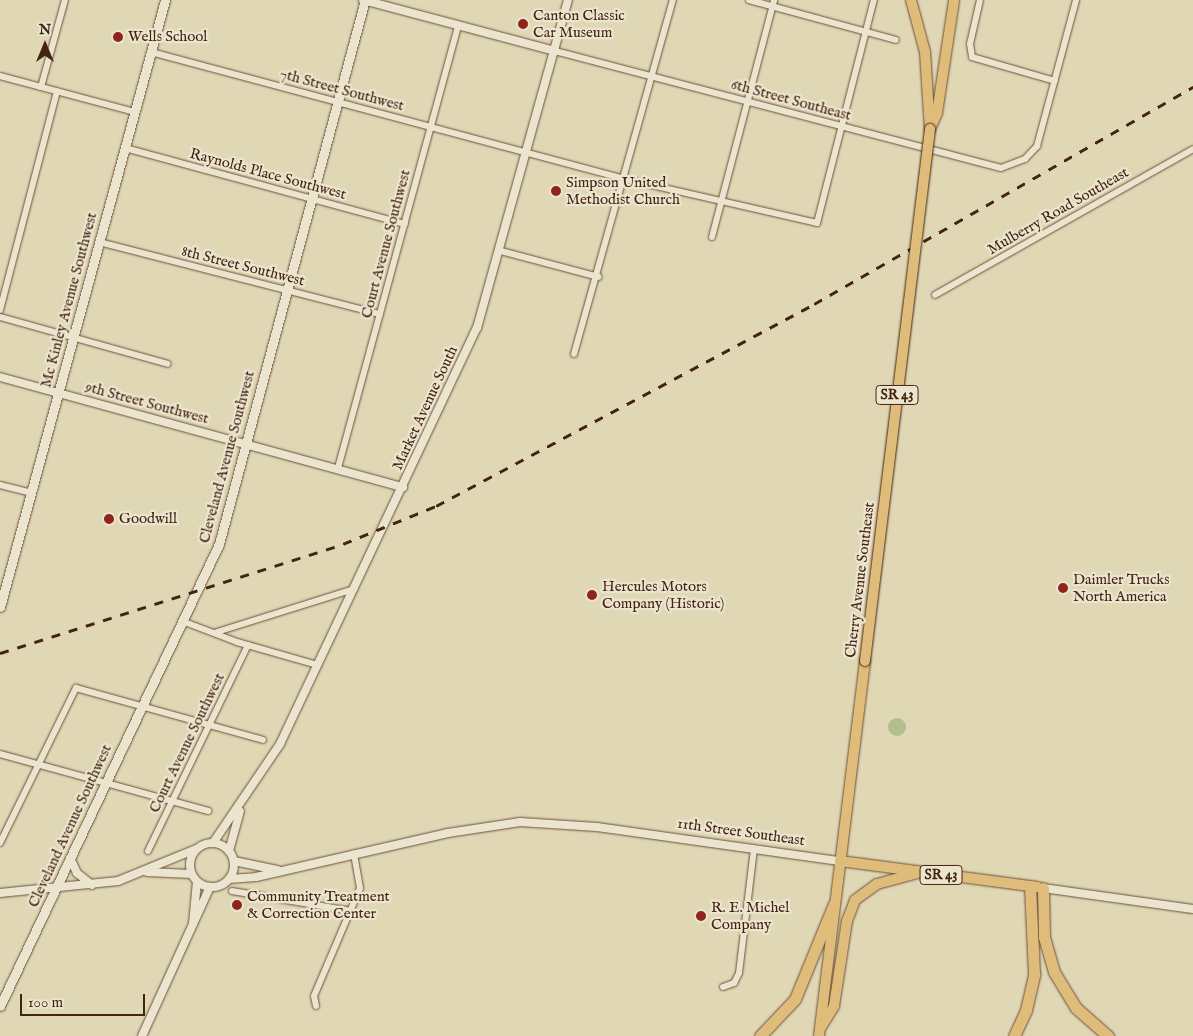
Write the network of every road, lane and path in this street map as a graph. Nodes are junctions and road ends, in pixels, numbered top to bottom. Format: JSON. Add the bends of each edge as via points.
{"nodes":[{"id":1,"x":65,"y":0,"type":"edge"},
{"id":2,"x":165,"y":0,"type":"edge"},
{"id":3,"x":364,"y":0,"type":"edge"},
{"id":4,"x":568,"y":0,"type":"edge"},
{"id":5,"x":673,"y":0,"type":"edge"},
{"id":6,"x":749,"y":0,"type":"edge"},
{"id":7,"x":874,"y":0,"type":"edge"},
{"id":8,"x":911,"y":0,"type":"edge"},
{"id":9,"x":954,"y":0,"type":"edge"},
{"id":10,"x":980,"y":0,"type":"edge"},
{"id":11,"x":1076,"y":0,"type":"edge"},
{"id":12,"x":773,"y":3,"type":"edge"},
{"id":13,"x":458,"y":25,"type":"junction"},
{"id":14,"x":867,"y":32,"type":"junction"},
{"id":15,"x":896,"y":40,"type":"dead end"},
{"id":16,"x":555,"y":51,"type":"junction"},
{"id":17,"x":151,"y":52,"type":"junction"},
{"id":18,"x":0,"y":76,"type":"edge"},
{"id":19,"x":652,"y":77,"type":"junction"},
{"id":20,"x":1055,"y":81,"type":"junction"},
{"id":21,"x":41,"y":87,"type":"junction"},
{"id":22,"x":56,"y":91,"type":"junction"},
{"id":23,"x":747,"y":101,"type":"junction"},
{"id":24,"x":338,"y":102,"type":"junction"},
{"id":25,"x":134,"y":112,"type":"junction"},
{"id":26,"x":431,"y":126,"type":"junction"},
{"id":27,"x":842,"y":127,"type":"junction"},
{"id":28,"x":930,"y":129,"type":"junction"},
{"id":29,"x":125,"y":148,"type":"junction"},
{"id":30,"x":1193,"y":149,"type":"edge"},
{"id":31,"x":527,"y":153,"type":"junction"},
{"id":32,"x":625,"y":179,"type":"junction"},
{"id":33,"x":312,"y":199,"type":"junction"},
{"id":34,"x":722,"y":200,"type":"junction"},
{"id":35,"x":405,"y":224,"type":"junction"},
{"id":36,"x":712,"y":237,"type":"dead end"},
{"id":37,"x":99,"y":242,"type":"junction"},
{"id":38,"x":501,"y":251,"type":"junction"},
{"id":39,"x":599,"y":277,"type":"junction"},
{"id":40,"x":287,"y":291,"type":"junction"},
{"id":41,"x":935,"y":295,"type":"dead end"},
{"id":42,"x":0,"y":310,"type":"edge"},
{"id":43,"x":380,"y":314,"type":"junction"},
{"id":44,"x":0,"y":317,"type":"edge"},
{"id":45,"x":73,"y":338,"type":"junction"},
{"id":46,"x":574,"y":354,"type":"dead end"},
{"id":47,"x":168,"y":364,"type":"dead end"},
{"id":48,"x":0,"y":377,"type":"edge"},
{"id":49,"x":58,"y":393,"type":"junction"},
{"id":50,"x":246,"y":444,"type":"junction"},
{"id":51,"x":338,"y":468,"type":"junction"},
{"id":52,"x":0,"y":485,"type":"edge"},
{"id":53,"x":403,"y":487,"type":"junction"},
{"id":54,"x":31,"y":493,"type":"junction"},
{"id":55,"x":354,"y":589,"type":"junction"},
{"id":56,"x":0,"y":607,"type":"edge"},
{"id":57,"x":182,"y":621,"type":"junction"},
{"id":58,"x":217,"y":632,"type":"junction"},
{"id":59,"x":248,"y":645,"type":"junction"},
{"id":60,"x":318,"y":665,"type":"junction"},
{"id":61,"x":142,"y":705,"type":"junction"},
{"id":62,"x":210,"y":724,"type":"junction"},
{"id":63,"x":263,"y":740,"type":"dead end"},
{"id":64,"x":0,"y":754,"type":"edge"},
{"id":65,"x":38,"y":765,"type":"junction"},
{"id":66,"x":105,"y":783,"type":"junction"},
{"id":67,"x":173,"y":802,"type":"junction"},
{"id":68,"x":244,"y":803,"type":"junction"},
{"id":69,"x":208,"y":811,"type":"dead end"},
{"id":70,"x":1,"y":838,"type":"edge"},
{"id":71,"x":213,"y":843,"type":"junction"},
{"id":72,"x":196,"y":849,"type":"junction"},
{"id":73,"x":754,"y":849,"type":"junction"},
{"id":74,"x":148,"y":851,"type":"dead end"},
{"id":75,"x":229,"y":851,"type":"junction"},
{"id":76,"x":354,"y":854,"type":"junction"},
{"id":77,"x":70,"y":858,"type":"junction"},
{"id":78,"x":234,"y":861,"type":"junction"},
{"id":79,"x":840,"y":861,"type":"junction"},
{"id":80,"x":286,"y":870,"type":"junction"},
{"id":81,"x":145,"y":872,"type":"junction"},
{"id":82,"x":921,"y":872,"type":"junction"},
{"id":83,"x":192,"y":874,"type":"junction"},
{"id":84,"x":230,"y":879,"type":"junction"},
{"id":85,"x":197,"y":882,"type":"junction"},
{"id":86,"x":92,"y":885,"type":"junction"},
{"id":87,"x":1030,"y":886,"type":"junction"},
{"id":88,"x":56,"y":888,"type":"junction"},
{"id":89,"x":210,"y":888,"type":"junction"},
{"id":90,"x":1042,"y":888,"type":"junction"},
{"id":91,"x":232,"y":891,"type":"dead end"},
{"id":92,"x":0,"y":893,"type":"edge"},
{"id":93,"x":834,"y":904,"type":"junction"},
{"id":94,"x":1193,"y":910,"type":"edge"},
{"id":95,"x":351,"y":911,"type":"junction"},
{"id":96,"x":193,"y":926,"type":"junction"},
{"id":97,"x":723,"y":987,"type":"dead end"},
{"id":98,"x":0,"y":1006,"type":"edge"},
{"id":99,"x":316,"y":1006,"type":"dead end"},
{"id":100,"x":819,"y":1033,"type":"edge"},
{"id":101,"x":142,"y":1036,"type":"edge"},
{"id":102,"x":760,"y":1036,"type":"edge"},
{"id":103,"x":1014,"y":1036,"type":"edge"},
{"id":104,"x":1108,"y":1036,"type":"edge"}],
"edges":[{"from":1,"to":21,"type":"street"},
{"from":2,"to":17,"type":"main road","name":"Mc Kinley Avenue Southwest"},
{"from":3,"to":13,"type":"street"},
{"from":3,"to":24,"type":"main road","name":"Cleveland Avenue Southwest"},
{"from":4,"to":16,"type":"street","name":"Market Avenue South"},
{"from":5,"to":19,"type":"street"},
{"from":6,"to":12,"type":"street"},
{"from":7,"to":14,"type":"street"},
{"from":8,"to":28,"type":"main road","name":"Cherry Avenue Southeast","number":"SR 43","via":[[925,52]]},
{"from":9,"to":28,"type":"main road","name":"Cherry Avenue Southeast","number":"SR 43","via":[[936,116]]},
{"from":10,"to":20,"type":"street","via":[[970,55]]},
{"from":11,"to":20,"type":"street"},
{"from":12,"to":14,"type":"street"},
{"from":12,"to":23,"type":"street"},
{"from":13,"to":16,"type":"street"},
{"from":13,"to":26,"type":"street","name":"Court Avenue Southwest"},
{"from":14,"to":15,"type":"street"},
{"from":14,"to":27,"type":"street"},
{"from":16,"to":19,"type":"street","name":"6th Street Southeast"},
{"from":16,"to":31,"type":"street","name":"Market Avenue South"},
{"from":17,"to":24,"type":"street","name":"7th Street Southwest"},
{"from":17,"to":25,"type":"main road","name":"Mc Kinley Avenue Southwest"},
{"from":18,"to":21,"type":"street"},
{"from":19,"to":23,"type":"street","name":"6th Street Southeast"},
{"from":19,"to":32,"type":"street"},
{"from":20,"to":27,"type":"street","name":"6th Street Southeast","via":[[1037,146],[1021,161],[997,168]]},
{"from":21,"to":22,"type":"street"},
{"from":22,"to":25,"type":"street"},
{"from":22,"to":42,"type":"street"},
{"from":23,"to":27,"type":"street","name":"6th Street Southeast"},
{"from":23,"to":34,"type":"street"},
{"from":24,"to":26,"type":"street","name":"7th Street Southwest"},
{"from":24,"to":33,"type":"main road","name":"Cleveland Avenue Southwest"},
{"from":25,"to":29,"type":"main road","name":"Mc Kinley Avenue Southwest"},
{"from":26,"to":31,"type":"street","name":"7th Street Southwest"},
{"from":26,"to":35,"type":"street","name":"Court Avenue Southwest"},
{"from":27,"to":34,"type":"street","name":"7th Street Southwest","via":[[816,223]]},
{"from":28,"to":79,"type":"main road","name":"Cherry Avenue Southeast","number":"SR 43","bridge":true},
{"from":29,"to":33,"type":"street","name":"Raynolds Place Southwest"},
{"from":29,"to":37,"type":"main road","name":"Mc Kinley Avenue Southwest"},
{"from":30,"to":41,"type":"street","name":"Mulberry Road Southeast"},
{"from":31,"to":32,"type":"street","name":"7th Street Southwest"},
{"from":31,"to":38,"type":"street","name":"Market Avenue South"},
{"from":32,"to":34,"type":"street","name":"7th Street Southwest"},
{"from":32,"to":39,"type":"street"},
{"from":33,"to":35,"type":"street","name":"Raynolds Place Southwest"},
{"from":33,"to":40,"type":"main road","name":"Cleveland Avenue Southwest"},
{"from":34,"to":36,"type":"street"},
{"from":35,"to":43,"type":"street","name":"Court Avenue Southwest"},
{"from":37,"to":40,"type":"street","name":"8th Street Southwest"},
{"from":37,"to":45,"type":"main road","name":"Mc Kinley Avenue Southwest"},
{"from":38,"to":39,"type":"street"},
{"from":38,"to":53,"type":"street","name":"Market Avenue South","via":[[477,328]]},
{"from":39,"to":46,"type":"street"},
{"from":40,"to":43,"type":"street","name":"8th Street Southwest"},
{"from":40,"to":50,"type":"main road","name":"Cleveland Avenue Southwest"},
{"from":43,"to":51,"type":"street","name":"Court Avenue Southwest"},
{"from":44,"to":45,"type":"street"},
{"from":45,"to":47,"type":"street"},
{"from":45,"to":49,"type":"main road","name":"Mc Kinley Avenue Southwest"},
{"from":48,"to":49,"type":"street","name":"9th Street Southwest"},
{"from":49,"to":50,"type":"street","name":"9th Street Southwest"},
{"from":49,"to":54,"type":"main road","name":"Mc Kinley Avenue Southwest"},
{"from":50,"to":51,"type":"street","name":"9th Street Southwest"},
{"from":50,"to":57,"type":"main road","name":"Cleveland Avenue Southwest","via":[[219,544]]},
{"from":51,"to":53,"type":"street","name":"9th Street Southwest"},
{"from":52,"to":54,"type":"street"},
{"from":53,"to":55,"type":"street","name":"Market Avenue South"},
{"from":54,"to":56,"type":"main road","name":"Mc Kinley Avenue Southwest"},
{"from":55,"to":58,"type":"street"},
{"from":55,"to":60,"type":"street","name":"Market Avenue South"},
{"from":57,"to":58,"type":"street"},
{"from":57,"to":61,"type":"main road","name":"Cleveland Avenue Southwest"},
{"from":58,"to":59,"type":"street"},
{"from":59,"to":60,"type":"street"},
{"from":59,"to":62,"type":"street","name":"Court Avenue Southwest"},
{"from":60,"to":68,"type":"street","name":"Market Avenue South","via":[[280,744]]},
{"from":61,"to":62,"type":"street"},
{"from":61,"to":65,"type":"street","via":[[76,688]]},
{"from":61,"to":66,"type":"main road","name":"Cleveland Avenue Southwest"},
{"from":62,"to":63,"type":"street"},
{"from":62,"to":67,"type":"street","name":"Court Avenue Southwest"},
{"from":64,"to":65,"type":"street"},
{"from":65,"to":66,"type":"street"},
{"from":65,"to":70,"type":"street"},
{"from":66,"to":67,"type":"street"},
{"from":66,"to":77,"type":"main road","name":"Cleveland Avenue Southwest"},
{"from":67,"to":69,"type":"street"},
{"from":67,"to":74,"type":"street","name":"Court Avenue Southwest"},
{"from":68,"to":71,"type":"street","name":"Market Avenue South"},
{"from":68,"to":75,"type":"street","name":"Market Avenue South"},
{"from":71,"to":72,"type":"street"},
{"from":71,"to":75,"type":"street"},
{"from":72,"to":81,"type":"street"},
{"from":72,"to":83,"type":"street","via":[[189,862]]},
{"from":73,"to":76,"type":"street","name":"11th Street Southeast","via":[[588,826],[520,822]]},
{"from":73,"to":79,"type":"street","name":"11th Street Southeast"},
{"from":73,"to":97,"type":"street","via":[[739,973],[735,982]]},
{"from":75,"to":78,"type":"street"},
{"from":76,"to":80,"type":"street","name":"11th Street Southeast"},
{"from":76,"to":95,"type":"street","via":[[361,881]]},
{"from":77,"to":86,"type":"street","via":[[77,873]]},
{"from":77,"to":88,"type":"main road","name":"Cleveland Avenue Southwest"},
{"from":78,"to":80,"type":"street","name":"11th Street Southeast"},
{"from":78,"to":84,"type":"street"},
{"from":79,"to":82,"type":"main road","name":"11th Street Southeast","number":"SR 43"},
{"from":79,"to":93,"type":"main road","name":"Cherry Avenue Southeast","number":"SR 43"},
{"from":80,"to":84,"type":"street","name":"11th Street Southeast"},
{"from":81,"to":83,"type":"street"},
{"from":81,"to":86,"type":"street"},
{"from":82,"to":87,"type":"main road","name":"11th Street Southeast","number":"SR 43"},
{"from":82,"to":100,"type":"main road","via":[[877,884],[855,900],[847,921],[834,1006]]},
{"from":83,"to":85,"type":"street"},
{"from":84,"to":89,"type":"street"},
{"from":85,"to":89,"type":"street"},
{"from":85,"to":96,"type":"street"},
{"from":86,"to":88,"type":"street"},
{"from":87,"to":90,"type":"main road","name":"11th Street Southeast","number":"SR 43"},
{"from":87,"to":103,"type":"highway","via":[[1034,974]]},
{"from":88,"to":92,"type":"street"},
{"from":88,"to":98,"type":"main road","name":"Cleveland Avenue Southwest"},
{"from":89,"to":96,"type":"street"},
{"from":90,"to":94,"type":"street","name":"11th Street Southeast"},
{"from":90,"to":104,"type":"highway","via":[[1044,938],[1054,972],[1076,1008]]},
{"from":91,"to":95,"type":"street"},
{"from":93,"to":100,"type":"main road","name":"Cherry Avenue Southeast","number":"SR 43"},
{"from":93,"to":102,"type":"highway","via":[[795,998]]},
{"from":95,"to":99,"type":"street","via":[[314,996]]},
{"from":96,"to":101,"type":"street"}]}
